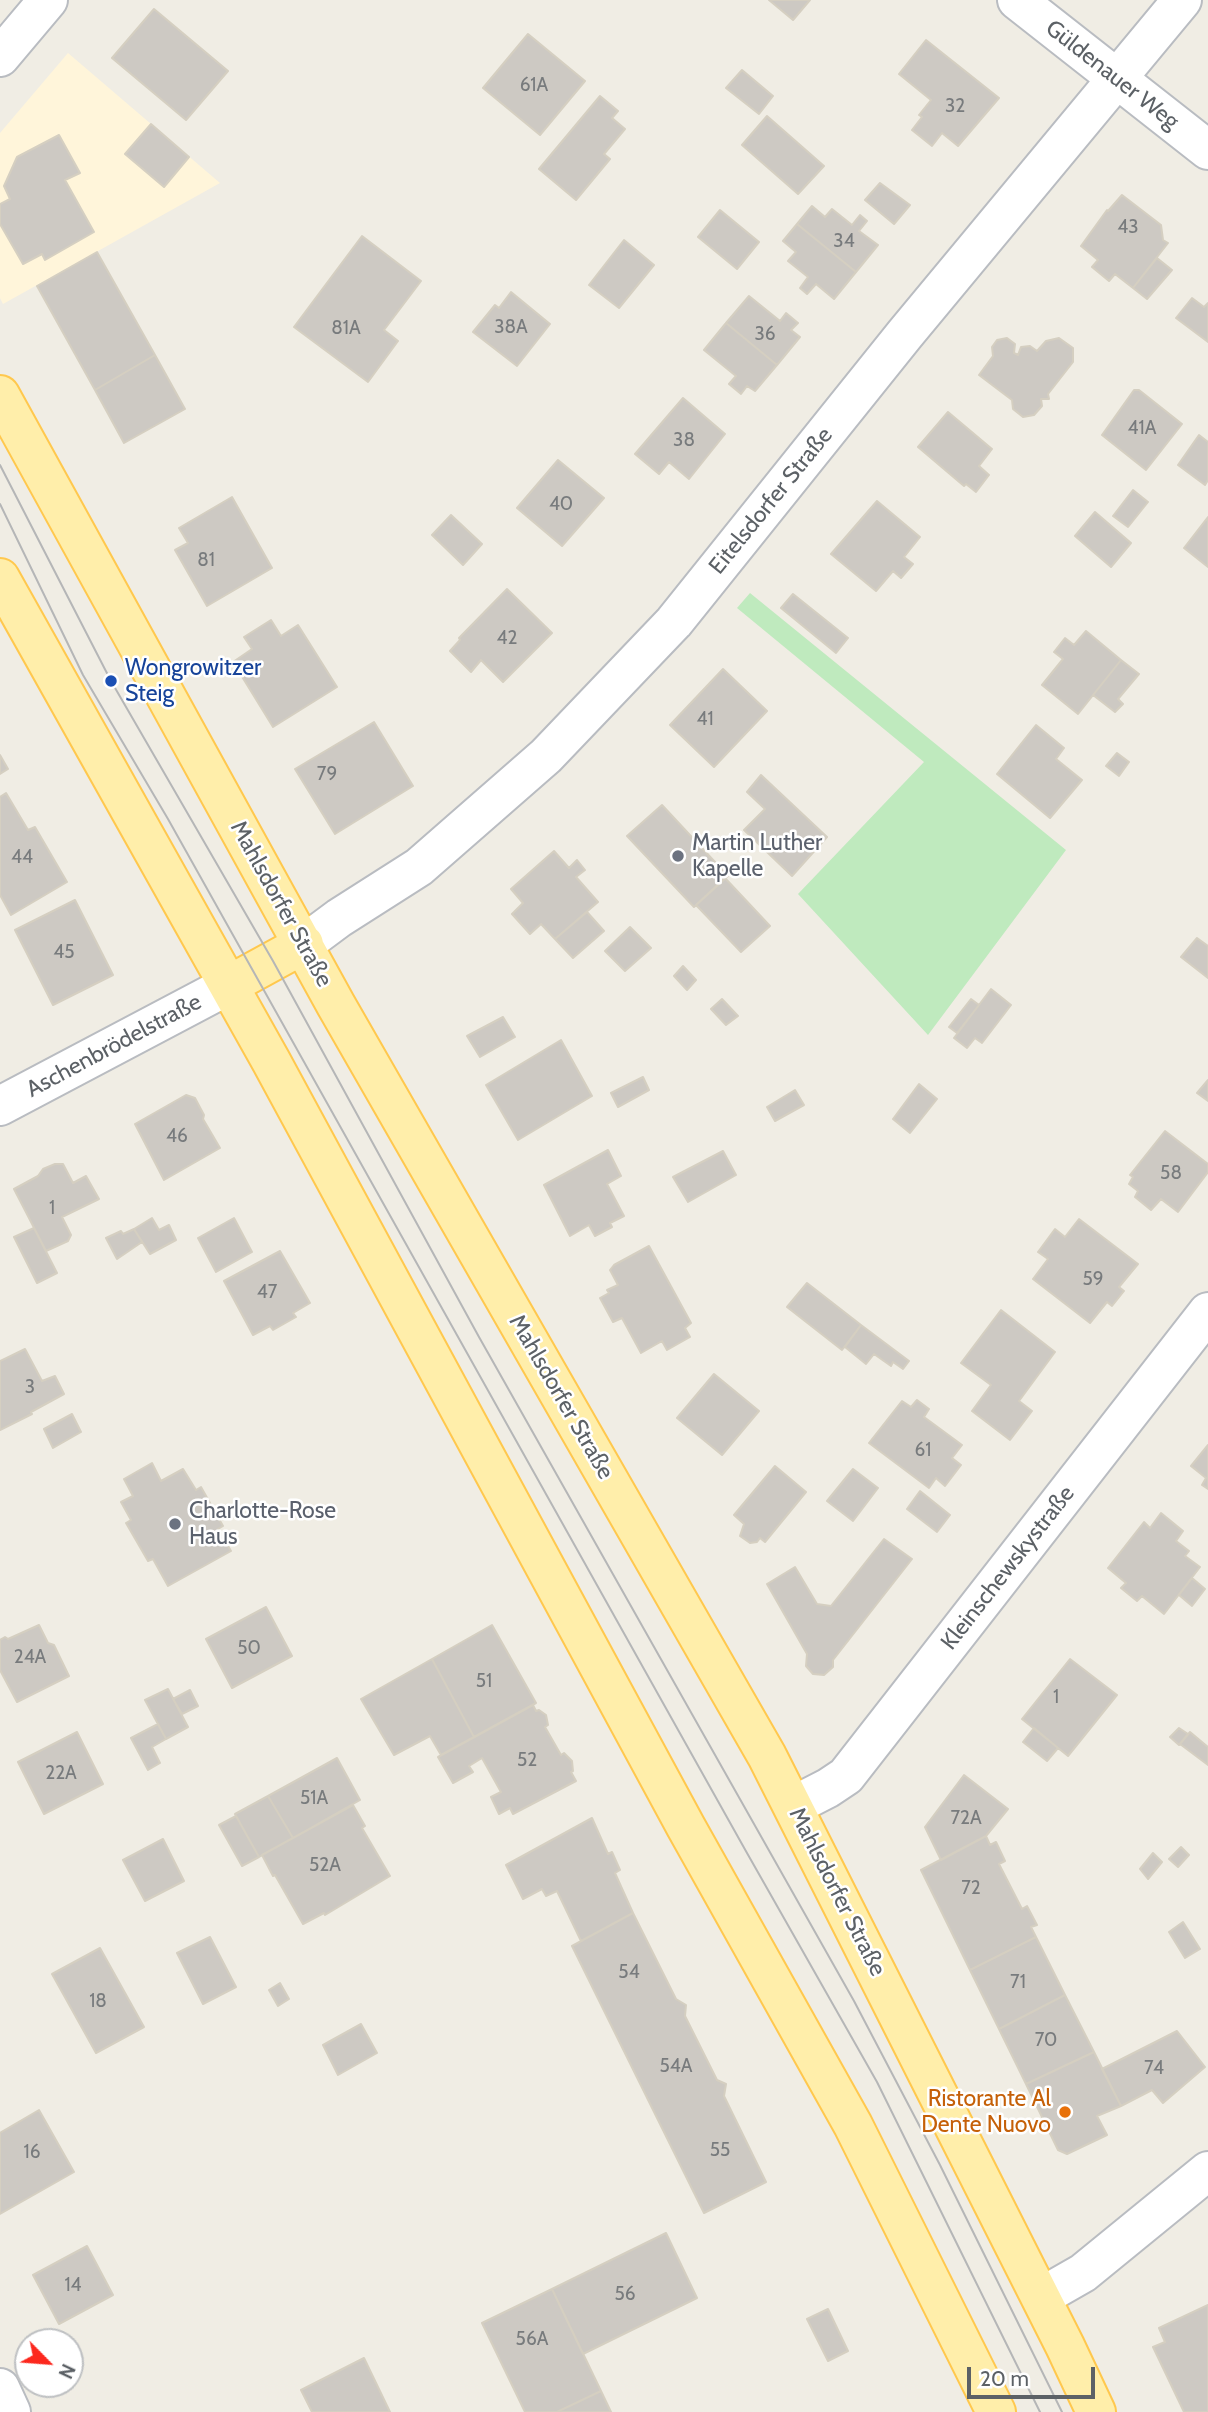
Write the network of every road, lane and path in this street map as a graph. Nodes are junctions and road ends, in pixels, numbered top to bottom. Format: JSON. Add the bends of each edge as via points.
{"nodes":[{"id":1,"x":48,"y":0,"type":"edge"},
{"id":2,"x":1017,"y":0,"type":"edge"},
{"id":3,"x":1182,"y":0,"type":"edge"},
{"id":4,"x":0,"y":57,"type":"edge"},
{"id":5,"x":1117,"y":79,"type":"junction"},
{"id":6,"x":1208,"y":150,"type":"edge"},
{"id":7,"x":0,"y":395,"type":"edge"},
{"id":8,"x":0,"y":578,"type":"edge"},
{"id":9,"x":304,"y":944,"type":"junction"},
{"id":10,"x":229,"y":985,"type":"junction"},
{"id":11,"x":0,"y":1106,"type":"edge"},
{"id":12,"x":1208,"y":1312,"type":"edge"},
{"id":13,"x":793,"y":1806,"type":"junction"},
{"id":14,"x":1208,"y":2171,"type":"edge"},
{"id":15,"x":1041,"y":2297,"type":"junction"},
{"id":16,"x":0,"y":2388,"type":"edge"},
{"id":17,"x":11,"y":2412,"type":"edge"},
{"id":18,"x":996,"y":2412,"type":"edge"},
{"id":19,"x":1096,"y":2412,"type":"edge"}],
"edges":[{"from":1,"to":4,"type":"street"},
{"from":2,"to":5,"type":"street","name":"Güldenauer Weg"},
{"from":3,"to":5,"type":"street","name":"Eitelsdorfer Straße"},
{"from":5,"to":6,"type":"street","name":"Güldenauer Weg"},
{"from":5,"to":9,"type":"street","name":"Eitelsdorfer Straße","via":[[674,622],[547,756],[419,867]]},
{"from":7,"to":9,"type":"main road","name":"Mahlsdorfer Straße"},
{"from":8,"to":10,"type":"main road"},
{"from":9,"to":10,"type":"main road"},
{"from":9,"to":13,"type":"main road","name":"Mahlsdorfer Straße"},
{"from":10,"to":11,"type":"street","name":"Aschenbrödelstraße"},
{"from":10,"to":18,"type":"main road","via":[[852,2125]]},
{"from":12,"to":13,"type":"street","name":"Kleinschewskystraße","via":[[846,1776]]},
{"from":13,"to":15,"type":"main road","name":"Mahlsdorfer Straße"},
{"from":14,"to":15,"type":"street","via":[[1083,2273]]},
{"from":15,"to":19,"type":"main road","name":"Mahlsdorfer Straße"},
{"from":16,"to":17,"type":"street"}]}
